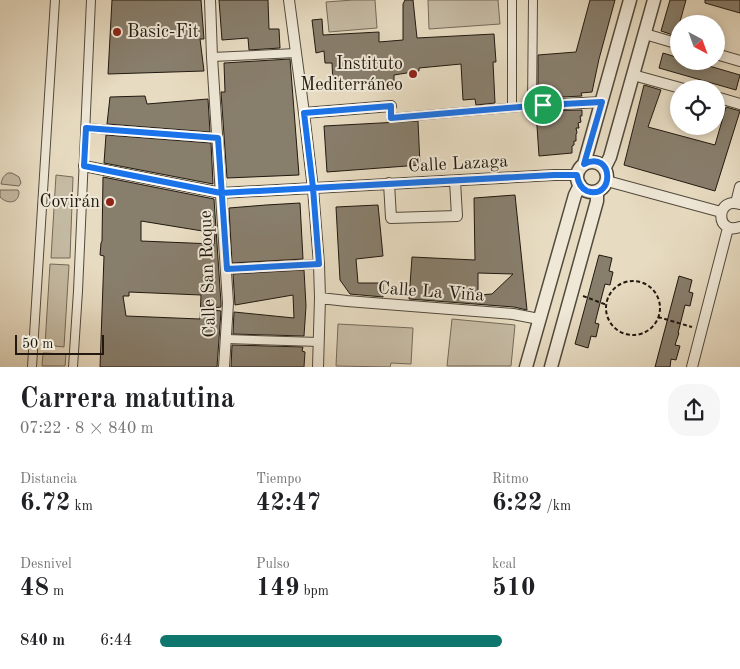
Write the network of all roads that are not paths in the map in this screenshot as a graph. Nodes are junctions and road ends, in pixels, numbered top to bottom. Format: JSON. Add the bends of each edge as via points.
{"nodes":[{"id":1,"x":55,"y":0,"type":"edge"},
{"id":2,"x":92,"y":0,"type":"edge"},
{"id":3,"x":210,"y":0,"type":"edge"},
{"id":4,"x":289,"y":0,"type":"edge"},
{"id":5,"x":512,"y":0,"type":"edge"},
{"id":6,"x":533,"y":0,"type":"edge"},
{"id":7,"x":630,"y":0,"type":"edge"},
{"id":8,"x":654,"y":0,"type":"edge"},
{"id":9,"x":645,"y":34,"type":"junction"},
{"id":10,"x":670,"y":41,"type":"edge"},
{"id":11,"x":296,"y":53,"type":"junction"},
{"id":12,"x":212,"y":57,"type":"junction"},
{"id":13,"x":725,"y":57,"type":"edge"},
{"id":14,"x":740,"y":61,"type":"edge"},
{"id":15,"x":633,"y":75,"type":"junction"},
{"id":16,"x":670,"y":85,"type":"edge"},
{"id":17,"x":725,"y":100,"type":"edge"},
{"id":18,"x":602,"y":102,"type":"junction"},
{"id":19,"x":740,"y":104,"type":"edge"},
{"id":20,"x":543,"y":105,"type":"joint"},
{"id":21,"x":391,"y":106,"type":"joint"},
{"id":22,"x":532,"y":106,"type":"junction"},
{"id":23,"x":512,"y":107,"type":"junction"},
{"id":24,"x":304,"y":113,"type":"junction"},
{"id":25,"x":86,"y":128,"type":"junction"},
{"id":26,"x":218,"y":138,"type":"junction"},
{"id":27,"x":84,"y":166,"type":"junction"},
{"id":28,"x":605,"y":167,"type":"junction"},
{"id":29,"x":580,"y":175,"type":"junction"},
{"id":30,"x":455,"y":181,"type":"junction"},
{"id":31,"x":607,"y":181,"type":"junction"},
{"id":32,"x":389,"y":183,"type":"junction"},
{"id":33,"x":740,"y":187,"type":"edge"},
{"id":34,"x":313,"y":188,"type":"junction"},
{"id":35,"x":597,"y":191,"type":"junction"},
{"id":36,"x":221,"y":193,"type":"junction"},
{"id":37,"x":738,"y":203,"type":"edge"},
{"id":38,"x":721,"y":212,"type":"junction"},
{"id":39,"x":740,"y":227,"type":"edge"},
{"id":40,"x":728,"y":228,"type":"junction"},
{"id":41,"x":319,"y":264,"type":"junction"},
{"id":42,"x":227,"y":269,"type":"junction"},
{"id":43,"x":320,"y":298,"type":"junction"},
{"id":44,"x":539,"y":319,"type":"junction"},
{"id":45,"x":227,"y":338,"type":"junction"},
{"id":46,"x":319,"y":342,"type":"junction"},
{"id":47,"x":32,"y":366,"type":"edge"},
{"id":48,"x":73,"y":366,"type":"edge"},
{"id":49,"x":224,"y":366,"type":"edge"},
{"id":50,"x":318,"y":366,"type":"edge"},
{"id":51,"x":526,"y":366,"type":"edge"},
{"id":52,"x":551,"y":366,"type":"edge"},
{"id":53,"x":692,"y":366,"type":"edge"}],
"edges":[{"from":1,"to":47,"type":"street"},
{"from":2,"to":25,"type":"street"},
{"from":3,"to":12,"type":"street","name":"Calle San Roque"},
{"from":4,"to":11,"type":"street"},
{"from":5,"to":23,"type":"street"},
{"from":6,"to":22,"type":"street"},
{"from":7,"to":18,"type":"street"},
{"from":8,"to":9,"type":"street"},
{"from":9,"to":10,"type":"street"},
{"from":9,"to":15,"type":"street"},
{"from":11,"to":12,"type":"street"},
{"from":11,"to":24,"type":"street"},
{"from":12,"to":26,"type":"street","name":"Calle San Roque"},
{"from":13,"to":14,"type":"street"},
{"from":15,"to":16,"type":"street"},
{"from":15,"to":28,"type":"street"},
{"from":17,"to":19,"type":"street"},
{"from":18,"to":20,"type":"street"},
{"from":18,"to":29,"type":"street"},
{"from":20,"to":22,"type":"street"},
{"from":21,"to":23,"type":"street","via":[[391,118]]},
{"from":21,"to":24,"type":"street"},
{"from":22,"to":23,"type":"street"},
{"from":24,"to":34,"type":"street"},
{"from":25,"to":26,"type":"street"},
{"from":25,"to":27,"type":"street"},
{"from":26,"to":36,"type":"street","name":"Calle San Roque"},
{"from":27,"to":36,"type":"street","name":"Calle Lazaga"},
{"from":27,"to":48,"type":"street"},
{"from":28,"to":29,"type":"street","via":[[597,162],[588,162]]},
{"from":28,"to":31,"type":"street"},
{"from":29,"to":30,"type":"street","name":"Calle Lazaga"},
{"from":29,"to":35,"type":"street","via":[[587,191]]},
{"from":29,"to":44,"type":"street"},
{"from":30,"to":32,"type":"street","name":"Calle Lazaga"},
{"from":30,"to":32,"type":"street","via":[[456,216],[391,218]]},
{"from":31,"to":35,"type":"street"},
{"from":31,"to":38,"type":"street"},
{"from":32,"to":34,"type":"street","name":"Calle Lazaga"},
{"from":33,"to":37,"type":"street"},
{"from":34,"to":36,"type":"street","name":"Calle Lazaga"},
{"from":34,"to":41,"type":"street"},
{"from":35,"to":52,"type":"street","via":[[597,201]]},
{"from":36,"to":42,"type":"street","name":"Calle San Roque"},
{"from":37,"to":38,"type":"street","via":[[725,206]]},
{"from":38,"to":40,"type":"street","via":[[722,221]]},
{"from":39,"to":40,"type":"street"},
{"from":40,"to":53,"type":"street"},
{"from":41,"to":42,"type":"street"},
{"from":41,"to":43,"type":"street"},
{"from":42,"to":45,"type":"street","name":"Calle San Roque"},
{"from":43,"to":44,"type":"street","name":"Calle La Viña"},
{"from":43,"to":46,"type":"street"},
{"from":44,"to":51,"type":"street"},
{"from":45,"to":46,"type":"street"},
{"from":45,"to":49,"type":"street","name":"Calle San Roque"},
{"from":46,"to":50,"type":"street"}]}
